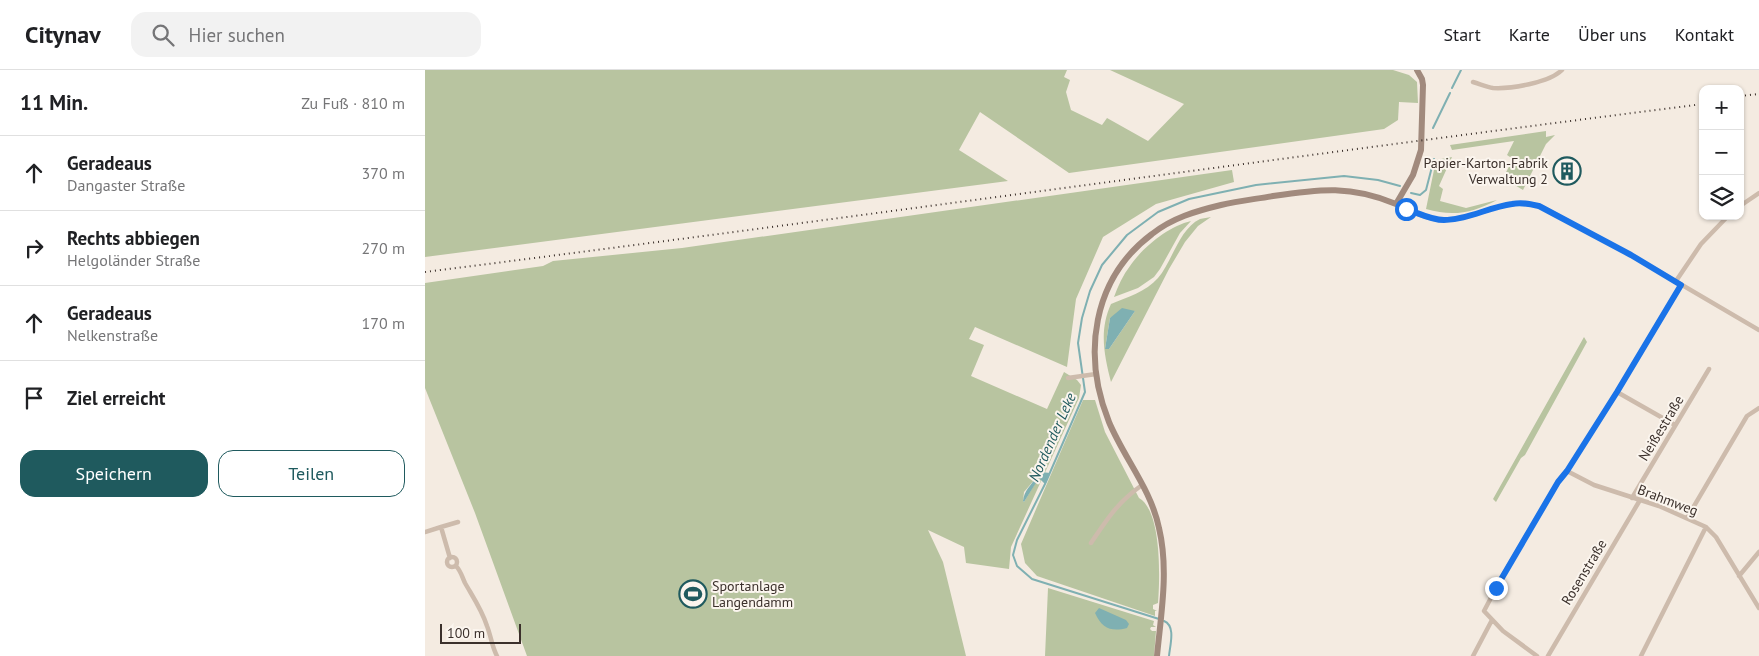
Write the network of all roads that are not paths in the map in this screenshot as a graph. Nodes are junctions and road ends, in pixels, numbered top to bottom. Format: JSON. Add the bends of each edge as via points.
{"nodes":[{"id":1,"x":1417,"y":70,"type":"edge"},
{"id":2,"x":1562,"y":70,"type":"edge"},
{"id":3,"x":1473,"y":82,"type":"dead end"},
{"id":4,"x":1759,"y":193,"type":"edge"},
{"id":5,"x":1744,"y":203,"type":"edge"},
{"id":6,"x":1396,"y":204,"type":"junction"},
{"id":7,"x":1724,"y":220,"type":"edge"},
{"id":8,"x":1675,"y":281,"type":"junction"},
{"id":9,"x":1681,"y":285,"type":"junction"},
{"id":10,"x":1759,"y":330,"type":"edge"},
{"id":11,"x":1709,"y":369,"type":"dead end"},
{"id":12,"x":1096,"y":374,"type":"junction"},
{"id":13,"x":1068,"y":378,"type":"dead end"},
{"id":14,"x":1617,"y":392,"type":"junction"},
{"id":15,"x":1759,"y":408,"type":"edge"},
{"id":16,"x":1675,"y":425,"type":"junction"},
{"id":17,"x":1567,"y":471,"type":"junction"},
{"id":18,"x":1142,"y":485,"type":"junction"},
{"id":19,"x":1632,"y":498,"type":"junction"},
{"id":20,"x":1640,"y":500,"type":"junction"},
{"id":21,"x":1687,"y":518,"type":"junction"},
{"id":22,"x":458,"y":522,"type":"dead end"},
{"id":23,"x":441,"y":527,"type":"junction"},
{"id":24,"x":1706,"y":527,"type":"junction"},
{"id":25,"x":425,"y":532,"type":"edge"},
{"id":26,"x":1091,"y":543,"type":"dead end"},
{"id":27,"x":1759,"y":552,"type":"edge"},
{"id":28,"x":1739,"y":576,"type":"junction"},
{"id":29,"x":1759,"y":608,"type":"edge"},
{"id":30,"x":1491,"y":620,"type":"junction"},
{"id":31,"x":497,"y":656,"type":"edge"},
{"id":32,"x":1157,"y":656,"type":"edge"},
{"id":33,"x":1473,"y":656,"type":"edge"},
{"id":34,"x":1537,"y":656,"type":"edge"},
{"id":35,"x":1548,"y":656,"type":"edge"},
{"id":36,"x":1641,"y":656,"type":"edge"}],
"edges":[{"from":1,"to":6,"type":"street","via":[[1423,79],[1421,150],[1409,183]]},
{"from":2,"to":3,"type":"street","via":[[1546,80],[1531,84],[1492,88]]},
{"from":4,"to":5,"type":"street"},
{"from":6,"to":8,"type":"street","via":[[1424,216],[1444,220],[1511,204],[1539,206]]},
{"from":6,"to":12,"type":"street","via":[[1342,190],[1311,190],[1197,210],[1166,224],[1127,257],[1108,286],[1094,337]]},
{"from":7,"to":8,"type":"street","via":[[1701,244]]},
{"from":8,"to":9,"type":"street"},
{"from":9,"to":10,"type":"street"},
{"from":9,"to":14,"type":"street"},
{"from":11,"to":16,"type":"street","name":"Neißestraße"},
{"from":12,"to":13,"type":"street"},
{"from":12,"to":18,"type":"street","via":[[1109,420]]},
{"from":14,"to":16,"type":"street"},
{"from":14,"to":17,"type":"street"},
{"from":15,"to":21,"type":"street","via":[[1747,416]]},
{"from":16,"to":19,"type":"street","name":"Neißestraße"},
{"from":17,"to":19,"type":"street","name":"Brahmweg","via":[[1588,483]]},
{"from":17,"to":30,"type":"street","via":[[1484,611]]},
{"from":18,"to":26,"type":"street","via":[[1114,508]]},
{"from":18,"to":32,"type":"street","via":[[1155,512],[1162,543]]},
{"from":19,"to":20,"type":"street","name":"Brahmweg"},
{"from":20,"to":21,"type":"street","name":"Brahmweg"},
{"from":20,"to":35,"type":"street","name":"Rosenstraße"},
{"from":21,"to":24,"type":"street","name":"Brahmweg"},
{"from":22,"to":23,"type":"street"},
{"from":23,"to":25,"type":"street"},
{"from":23,"to":31,"type":"street","via":[[451,558],[449,566],[460,570],[487,624]]},
{"from":24,"to":28,"type":"street","name":"Brahmweg","via":[[1716,537]]},
{"from":24,"to":36,"type":"street"},
{"from":27,"to":28,"type":"street"},
{"from":28,"to":29,"type":"street","name":"Brahmweg"},
{"from":30,"to":33,"type":"street"},
{"from":30,"to":34,"type":"street"}]}
